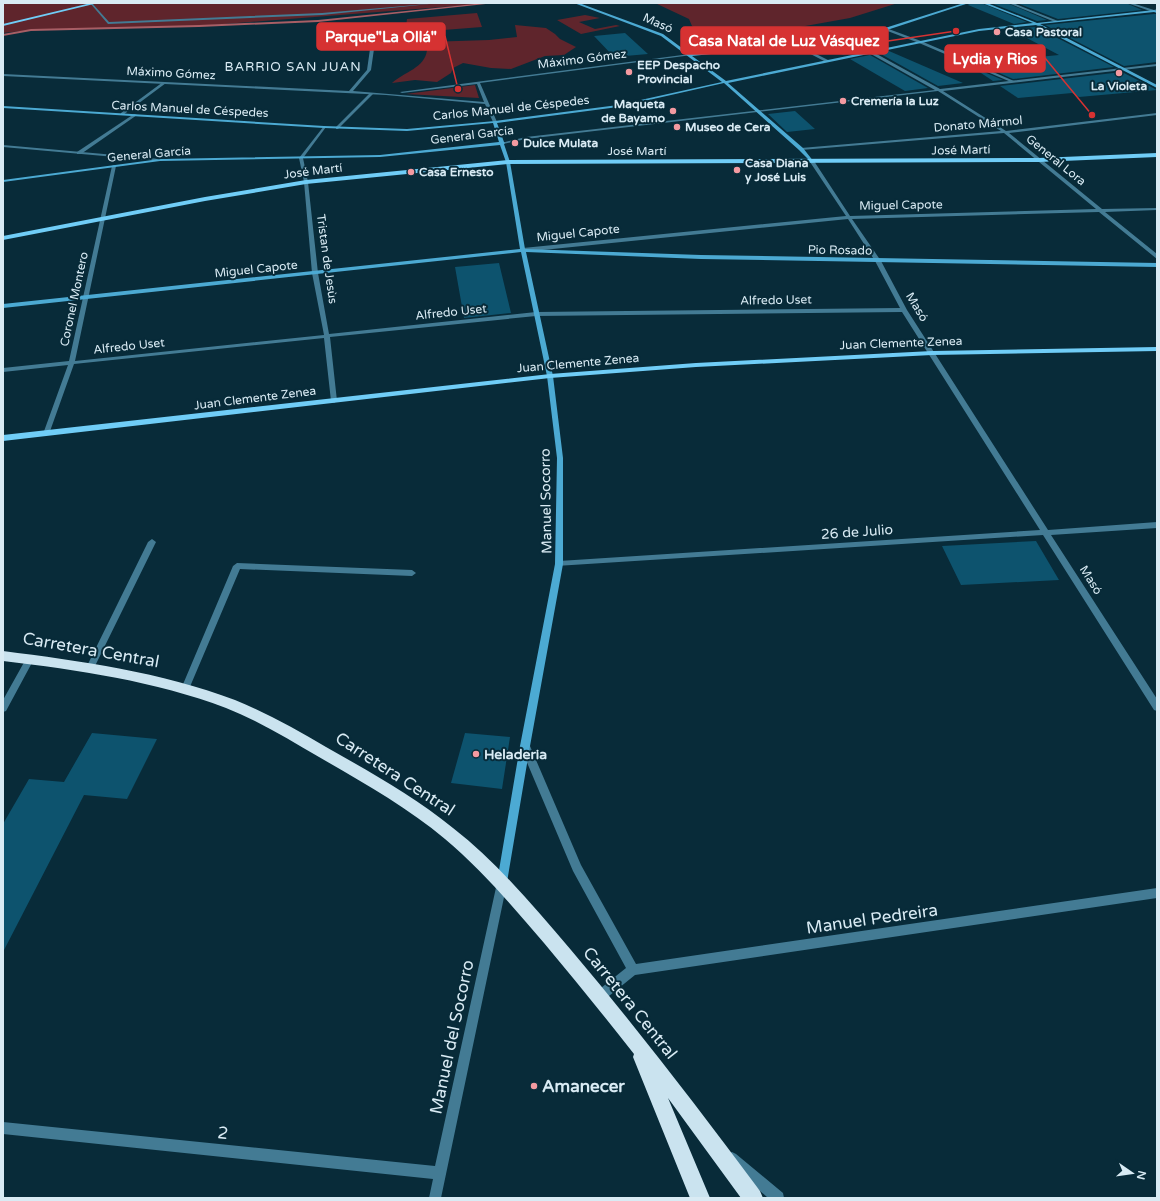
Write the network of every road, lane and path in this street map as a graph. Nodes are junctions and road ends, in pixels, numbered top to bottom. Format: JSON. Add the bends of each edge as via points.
{"nodes":[{"id":1,"x":96,"y":3,"type":"edge"},
{"id":2,"x":437,"y":3,"type":"edge"},
{"id":3,"x":576,"y":3,"type":"edge"},
{"id":4,"x":967,"y":3,"type":"edge"},
{"id":5,"x":984,"y":3,"type":"edge"},
{"id":6,"x":1010,"y":3,"type":"edge"},
{"id":7,"x":1129,"y":3,"type":"edge"},
{"id":8,"x":91,"y":4,"type":"edge"},
{"id":9,"x":1156,"y":11,"type":"edge"},
{"id":10,"x":1056,"y":21,"type":"junction"},
{"id":11,"x":1035,"y":23,"type":"junction"},
{"id":12,"x":3,"y":25,"type":"edge"},
{"id":13,"x":886,"y":29,"type":"junction"},
{"id":14,"x":374,"y":35,"type":"dead end"},
{"id":15,"x":920,"y":42,"type":"junction"},
{"id":16,"x":796,"y":45,"type":"junction"},
{"id":17,"x":872,"y":52,"type":"junction"},
{"id":18,"x":690,"y":55,"type":"junction"},
{"id":19,"x":827,"y":61,"type":"junction"},
{"id":20,"x":1157,"y":65,"type":"edge"},
{"id":21,"x":1124,"y":70,"type":"junction"},
{"id":22,"x":3,"y":75,"type":"edge"},
{"id":23,"x":1012,"y":81,"type":"junction"},
{"id":24,"x":478,"y":82,"type":"junction"},
{"id":25,"x":725,"y":82,"type":"junction"},
{"id":26,"x":164,"y":83,"type":"junction"},
{"id":27,"x":1157,"y":87,"type":"edge"},
{"id":28,"x":937,"y":89,"type":"junction"},
{"id":29,"x":349,"y":93,"type":"junction"},
{"id":30,"x":371,"y":94,"type":"junction"},
{"id":31,"x":386,"y":94,"type":"junction"},
{"id":32,"x":487,"y":103,"type":"junction"},
{"id":33,"x":3,"y":107,"type":"edge"},
{"id":34,"x":758,"y":112,"type":"junction"},
{"id":35,"x":122,"y":114,"type":"junction"},
{"id":36,"x":1157,"y":114,"type":"edge"},
{"id":37,"x":135,"y":115,"type":"junction"},
{"id":38,"x":495,"y":122,"type":"junction"},
{"id":39,"x":324,"y":127,"type":"junction"},
{"id":40,"x":337,"y":128,"type":"junction"},
{"id":41,"x":1004,"y":132,"type":"junction"},
{"id":42,"x":502,"y":143,"type":"junction"},
{"id":43,"x":3,"y":146,"type":"edge"},
{"id":44,"x":801,"y":149,"type":"junction"},
{"id":45,"x":79,"y":153,"type":"junction"},
{"id":46,"x":1157,"y":155,"type":"edge"},
{"id":47,"x":301,"y":158,"type":"junction"},
{"id":48,"x":160,"y":160,"type":"junction"},
{"id":49,"x":1039,"y":160,"type":"junction"},
{"id":50,"x":508,"y":162,"type":"junction"},
{"id":51,"x":812,"y":162,"type":"junction"},
{"id":52,"x":114,"y":166,"type":"junction"},
{"id":53,"x":3,"y":181,"type":"edge"},
{"id":54,"x":306,"y":182,"type":"junction"},
{"id":55,"x":1157,"y":209,"type":"edge"},
{"id":56,"x":1102,"y":211,"type":"junction"},
{"id":57,"x":102,"y":218,"type":"junction"},
{"id":58,"x":848,"y":218,"type":"junction"},
{"id":59,"x":3,"y":238,"type":"edge"},
{"id":60,"x":523,"y":250,"type":"junction"},
{"id":61,"x":1157,"y":258,"type":"edge"},
{"id":62,"x":878,"y":261,"type":"junction"},
{"id":63,"x":1157,"y":265,"type":"edge"},
{"id":64,"x":315,"y":273,"type":"junction"},
{"id":65,"x":86,"y":298,"type":"junction"},
{"id":66,"x":3,"y":306,"type":"edge"},
{"id":67,"x":904,"y":310,"type":"junction"},
{"id":68,"x":536,"y":314,"type":"junction"},
{"id":69,"x":327,"y":337,"type":"junction"},
{"id":70,"x":1157,"y":349,"type":"edge"},
{"id":71,"x":932,"y":353,"type":"junction"},
{"id":72,"x":72,"y":362,"type":"junction"},
{"id":73,"x":3,"y":370,"type":"edge"},
{"id":74,"x":550,"y":376,"type":"junction"},
{"id":75,"x":334,"y":401,"type":"junction"},
{"id":76,"x":46,"y":434,"type":"junction"},
{"id":77,"x":3,"y":438,"type":"edge"},
{"id":78,"x":1157,"y":526,"type":"edge"},
{"id":79,"x":1047,"y":533,"type":"junction"},
{"id":80,"x":152,"y":542,"type":"dead end"},
{"id":81,"x":559,"y":564,"type":"junction"},
{"id":82,"x":412,"y":573,"type":"dead end"},
{"id":83,"x":3,"y":656,"type":"edge"},
{"id":84,"x":30,"y":659,"type":"junction"},
{"id":85,"x":90,"y":668,"type":"junction"},
{"id":86,"x":185,"y":689,"type":"junction"},
{"id":87,"x":1157,"y":707,"type":"edge"},
{"id":88,"x":3,"y":708,"type":"edge"},
{"id":89,"x":525,"y":746,"type":"junction"},
{"id":90,"x":502,"y":882,"type":"junction"},
{"id":91,"x":1157,"y":893,"type":"edge"},
{"id":92,"x":633,"y":970,"type":"junction"},
{"id":93,"x":600,"y":996,"type":"junction"},
{"id":94,"x":636,"y":1041,"type":"junction"},
{"id":95,"x":3,"y":1128,"type":"edge"},
{"id":96,"x":706,"y":1135,"type":"junction"},
{"id":97,"x":440,"y":1173,"type":"junction"},
{"id":98,"x":435,"y":1198,"type":"edge"},
{"id":99,"x":700,"y":1198,"type":"edge"},
{"id":100,"x":753,"y":1198,"type":"edge"},
{"id":101,"x":778,"y":1198,"type":"edge"}],
"edges":[{"from":1,"to":8,"type":"main road"},
{"from":2,"to":8,"type":"street","via":[[322,14],[108,23]]},
{"from":3,"to":18,"type":"street","name":"Masó","via":[[662,35]]},
{"from":4,"to":13,"type":"street","name":"Máximo Gómez"},
{"from":5,"to":11,"type":"street"},
{"from":6,"to":10,"type":"street"},
{"from":7,"to":9,"type":"street"},
{"from":8,"to":12,"type":"main road"},
{"from":9,"to":10,"type":"street","name":"Carlos Manuel de Céspedes"},
{"from":10,"to":11,"type":"street","name":"Carlos Manuel de Céspedes"},
{"from":11,"to":15,"type":"street","name":"Carlos Manuel de Céspedes","via":[[979,30]]},
{"from":11,"to":21,"type":"street"},
{"from":13,"to":15,"type":"street"},
{"from":13,"to":16,"type":"street","name":"Máximo Gómez","via":[[848,39]]},
{"from":14,"to":29,"type":"street","via":[[368,70]]},
{"from":15,"to":17,"type":"street","name":"Carlos Manuel de Céspedes"},
{"from":15,"to":23,"type":"street"},
{"from":16,"to":18,"type":"street","name":"Máximo Gómez"},
{"from":16,"to":19,"type":"street"},
{"from":17,"to":19,"type":"street","name":"Carlos Manuel de Céspedes"},
{"from":17,"to":28,"type":"street","name":"General Lora"},
{"from":18,"to":24,"type":"street","name":"Máximo Gómez"},
{"from":18,"to":25,"type":"street","name":"Masó"},
{"from":19,"to":25,"type":"street","name":"Carlos Manuel de Céspedes"},
{"from":20,"to":21,"type":"street","name":"General García"},
{"from":21,"to":23,"type":"street","name":"General García"},
{"from":21,"to":27,"type":"street"},
{"from":22,"to":26,"type":"street","name":"Máximo Gómez"},
{"from":23,"to":28,"type":"street","name":"General García"},
{"from":24,"to":31,"type":"street","name":"Máximo Gómez"},
{"from":24,"to":32,"type":"street"},
{"from":25,"to":34,"type":"street","name":"Masó"},
{"from":25,"to":38,"type":"street","name":"Carlos Manuel de Céspedes","via":[[618,106]]},
{"from":26,"to":29,"type":"street","name":"Máximo Gómez"},
{"from":26,"to":35,"type":"street"},
{"from":28,"to":34,"type":"street","name":"General García"},
{"from":28,"to":41,"type":"street","name":"General Lora"},
{"from":29,"to":30,"type":"street","name":"Máximo Gómez"},
{"from":30,"to":31,"type":"street","name":"Máximo Gómez"},
{"from":30,"to":40,"type":"street"},
{"from":31,"to":32,"type":"street","name":"Máximo Gómez"},
{"from":32,"to":38,"type":"street"},
{"from":33,"to":35,"type":"street","name":"Carlos Manuel de Céspedes"},
{"from":34,"to":42,"type":"street","name":"General García","via":[[526,138]]},
{"from":34,"to":44,"type":"street","name":"Masó"},
{"from":35,"to":37,"type":"street","name":"Carlos Manuel de Céspedes"},
{"from":36,"to":41,"type":"street","name":"Donato Mármol"},
{"from":37,"to":39,"type":"street","name":"Carlos Manuel de Céspedes"},
{"from":37,"to":45,"type":"street"},
{"from":38,"to":40,"type":"street","name":"Carlos Manuel de Céspedes","via":[[407,130]]},
{"from":38,"to":42,"type":"street","name":"Manuel Socorro"},
{"from":39,"to":40,"type":"street","name":"Carlos Manuel de Céspedes"},
{"from":39,"to":47,"type":"street"},
{"from":41,"to":44,"type":"street","name":"Donato Mármol"},
{"from":41,"to":49,"type":"street","name":"General Lora"},
{"from":42,"to":47,"type":"street","name":"General García","via":[[380,156]]},
{"from":42,"to":50,"type":"street","name":"Manuel Socorro"},
{"from":43,"to":45,"type":"street"},
{"from":44,"to":51,"type":"street","name":"Masó"},
{"from":45,"to":48,"type":"street"},
{"from":46,"to":49,"type":"main road","name":"José Martí"},
{"from":47,"to":48,"type":"street","name":"General García"},
{"from":47,"to":54,"type":"street","name":"Tristan de Jesùs"},
{"from":48,"to":52,"type":"street","name":"General García"},
{"from":49,"to":51,"type":"main road","name":"José Martí"},
{"from":49,"to":56,"type":"street","name":"General Lora"},
{"from":50,"to":51,"type":"main road","name":"José Martí"},
{"from":50,"to":54,"type":"main road","name":"José Martí"},
{"from":50,"to":60,"type":"street","name":"Manuel Socorro"},
{"from":51,"to":58,"type":"street","name":"Masó"},
{"from":52,"to":53,"type":"street","name":"General García"},
{"from":52,"to":57,"type":"street","name":"Coronel Montero"},
{"from":54,"to":57,"type":"main road","name":"José Martí"},
{"from":54,"to":64,"type":"street","name":"Tristan de Jesùs"},
{"from":55,"to":56,"type":"street","name":"Miguel Capote"},
{"from":56,"to":58,"type":"street","name":"Miguel Capote"},
{"from":56,"to":61,"type":"street","name":"General Lora"},
{"from":57,"to":59,"type":"main road","name":"José Martí"},
{"from":57,"to":65,"type":"street","name":"Coronel Montero"},
{"from":58,"to":60,"type":"street","name":"Miguel Capote"},
{"from":58,"to":62,"type":"street","name":"Masó"},
{"from":60,"to":62,"type":"street","name":"Pio Rosado"},
{"from":60,"to":64,"type":"street","name":"Miguel Capote"},
{"from":60,"to":68,"type":"street","name":"Manuel Socorro"},
{"from":62,"to":63,"type":"street","name":"Pio Rosado"},
{"from":62,"to":67,"type":"street","name":"Masó"},
{"from":64,"to":65,"type":"street","name":"Miguel Capote"},
{"from":64,"to":69,"type":"street","name":"Tristan de Jesùs"},
{"from":65,"to":66,"type":"street","name":"Miguel Capote"},
{"from":65,"to":72,"type":"street","name":"Coronel Montero"},
{"from":67,"to":68,"type":"street","name":"Alfredo Uset"},
{"from":67,"to":71,"type":"street","name":"Masó"},
{"from":68,"to":69,"type":"street","name":"Alfredo Uset"},
{"from":68,"to":74,"type":"street","name":"Manuel Socorro"},
{"from":69,"to":72,"type":"street","name":"Alfredo Uset"},
{"from":69,"to":75,"type":"street","name":"Tristan de Jesùs"},
{"from":70,"to":71,"type":"main road","name":"Juan Clemente Zenea"},
{"from":71,"to":74,"type":"main road","name":"Juan Clemente Zenea","via":[[696,365]]},
{"from":71,"to":79,"type":"street","name":"Masó"},
{"from":72,"to":73,"type":"street","name":"Alfredo Uset"},
{"from":72,"to":76,"type":"street","name":"Coronel Montero"},
{"from":74,"to":75,"type":"main road","name":"Juan Clemente Zenea"},
{"from":74,"to":81,"type":"street","name":"Manuel Socorro","via":[[560,458]]},
{"from":75,"to":76,"type":"main road","name":"Juan Clemente Zenea"},
{"from":76,"to":77,"type":"main road","name":"Juan Clemente Zenea"},
{"from":78,"to":79,"type":"street","name":"26 de Julio"},
{"from":79,"to":81,"type":"street","name":"26 de Julio"},
{"from":79,"to":87,"type":"street","name":"Masó"},
{"from":80,"to":85,"type":"street"},
{"from":81,"to":89,"type":"street","name":"Manuel Socorro"},
{"from":82,"to":86,"type":"street","via":[[237,566]]},
{"from":83,"to":84,"type":"highway","name":"Carretera Central"},
{"from":84,"to":85,"type":"highway","name":"Carretera Central"},
{"from":84,"to":88,"type":"street"},
{"from":85,"to":86,"type":"highway","name":"Carretera Central"},
{"from":86,"to":90,"type":"highway","name":"Carretera Central","via":[[231,705],[282,729],[353,769],[416,809],[464,845]]},
{"from":89,"to":90,"type":"street","name":"Manuel Socorro"},
{"from":89,"to":92,"type":"street","via":[[577,868]]},
{"from":90,"to":93,"type":"highway","name":"Carretera Central"},
{"from":90,"to":97,"type":"street","name":"Manuel del Socorro"},
{"from":91,"to":92,"type":"street","name":"Manuel Pedreira"},
{"from":92,"to":93,"type":"street","name":"Manuel Pedreira"},
{"from":93,"to":94,"type":"highway","name":"Carretera Central"},
{"from":94,"to":96,"type":"highway","name":"Carretera Central"},
{"from":94,"to":99,"type":"highway"},
{"from":95,"to":97,"type":"street","name":"2"},
{"from":96,"to":100,"type":"highway","name":"Carretera Central"},
{"from":96,"to":101,"type":"street"},
{"from":97,"to":98,"type":"street","name":"Manuel del Socorro"}]}
